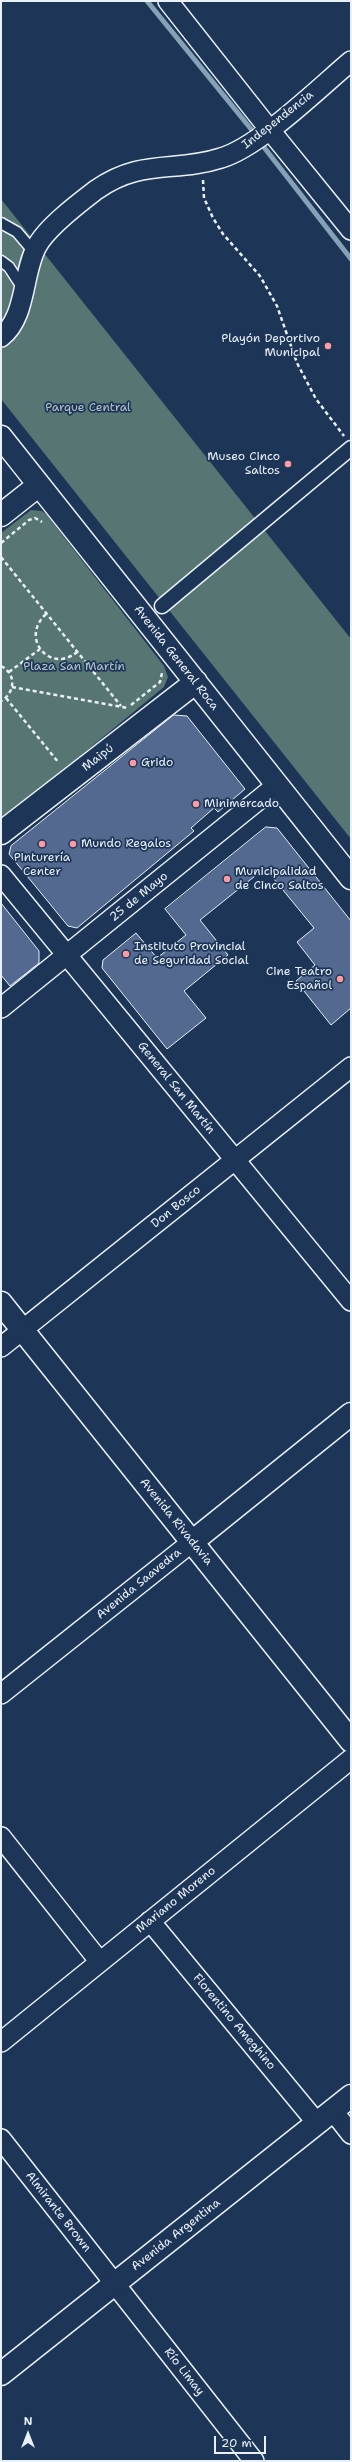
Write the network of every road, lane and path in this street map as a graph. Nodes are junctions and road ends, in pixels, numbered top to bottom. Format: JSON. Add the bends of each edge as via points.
{"nodes":[{"id":1,"x":168,"y":1,"type":"edge"},
{"id":2,"x":351,"y":61,"type":"edge"},
{"id":3,"x":269,"y":129,"type":"junction"},
{"id":4,"x":201,"y":163,"type":"junction"},
{"id":5,"x":1,"y":223,"type":"edge"},
{"id":6,"x":351,"y":230,"type":"edge"},
{"id":7,"x":34,"y":252,"type":"junction"},
{"id":8,"x":1,"y":261,"type":"edge"},
{"id":9,"x":24,"y":290,"type":"junction"},
{"id":10,"x":1,"y":337,"type":"edge"},
{"id":11,"x":1,"y":437,"type":"edge"},
{"id":12,"x":349,"y":444,"type":"edge"},
{"id":13,"x":39,"y":485,"type":"junction"},
{"id":14,"x":1,"y":515,"type":"edge"},
{"id":15,"x":46,"y":527,"type":"dead end"},
{"id":16,"x":1,"y":543,"type":"edge"},
{"id":17,"x":1,"y":557,"type":"edge"},
{"id":18,"x":162,"y":606,"type":"dead end"},
{"id":19,"x":46,"y":614,"type":"junction"},
{"id":20,"x":40,"y":649,"type":"junction"},
{"id":21,"x":77,"y":652,"type":"junction"},
{"id":22,"x":1,"y":666,"type":"edge"},
{"id":23,"x":160,"y":669,"type":"dead end"},
{"id":24,"x":9,"y":672,"type":"junction"},
{"id":25,"x":196,"y":682,"type":"junction"},
{"id":26,"x":12,"y":687,"type":"junction"},
{"id":27,"x":6,"y":698,"type":"junction"},
{"id":28,"x":1,"y":701,"type":"edge"},
{"id":29,"x":120,"y":706,"type":"junction"},
{"id":30,"x":128,"y":708,"type":"junction"},
{"id":31,"x":122,"y":713,"type":"dead end"},
{"id":32,"x":66,"y":758,"type":"dead end"},
{"id":33,"x":60,"y":763,"type":"junction"},
{"id":34,"x":54,"y":767,"type":"dead end"},
{"id":35,"x":277,"y":785,"type":"junction"},
{"id":36,"x":1,"y":833,"type":"edge"},
{"id":37,"x":1,"y":875,"type":"edge"},
{"id":38,"x":351,"y":878,"type":"edge"},
{"id":39,"x":68,"y":954,"type":"junction"},
{"id":40,"x":1,"y":1008,"type":"edge"},
{"id":41,"x":351,"y":1067,"type":"edge"},
{"id":42,"x":234,"y":1161,"type":"junction"},
{"id":43,"x":351,"y":1301,"type":"edge"},
{"id":44,"x":1,"y":1303,"type":"edge"},
{"id":45,"x":22,"y":1330,"type":"junction"},
{"id":46,"x":1,"y":1347,"type":"edge"},
{"id":47,"x":351,"y":1414,"type":"edge"},
{"id":48,"x":192,"y":1542,"type":"junction"},
{"id":49,"x":1,"y":1694,"type":"edge"},
{"id":50,"x":351,"y":1741,"type":"edge"},
{"id":51,"x":351,"y":1759,"type":"edge"},
{"id":52,"x":1,"y":1837,"type":"edge"},
{"id":53,"x":150,"y":1921,"type":"junction"},
{"id":54,"x":100,"y":1962,"type":"junction"},
{"id":55,"x":1,"y":2042,"type":"edge"},
{"id":56,"x":351,"y":2096,"type":"edge"},
{"id":57,"x":325,"y":2117,"type":"junction"},
{"id":58,"x":351,"y":2134,"type":"edge"},
{"id":59,"x":1,"y":2139,"type":"edge"},
{"id":60,"x":114,"y":2284,"type":"junction"},
{"id":61,"x":1,"y":2374,"type":"edge"},
{"id":62,"x":254,"y":2461,"type":"edge"}],
"edges":[{"from":1,"to":3,"type":"street"},
{"from":2,"to":3,"type":"street","name":"Independencia"},
{"from":3,"to":4,"type":"street","name":"Independencia","via":[[240,150]]},
{"from":3,"to":6,"type":"street"},
{"from":4,"to":7,"type":"street","name":"Independencia","via":[[153,167],[117,178],[96,190],[58,222]]},
{"from":4,"to":12,"type":"path","via":[[204,198],[213,218],[223,234],[260,276],[277,306],[297,363],[316,399]]},
{"from":5,"to":7,"type":"lane","via":[[17,232]]},
{"from":7,"to":9,"type":"street","name":"Independencia"},
{"from":8,"to":9,"type":"lane","via":[[9,267]]},
{"from":9,"to":10,"type":"street","name":"Independencia","via":[[15,318]]},
{"from":11,"to":13,"type":"main road","name":"Avenida General Roca"},
{"from":12,"to":18,"type":"street"},
{"from":13,"to":14,"type":"main road"},
{"from":13,"to":25,"type":"main road","name":"Avenida General Roca"},
{"from":15,"to":16,"type":"path","via":[[38,519],[33,518]]},
{"from":17,"to":19,"type":"path"},
{"from":19,"to":20,"type":"path","via":[[37,624],[35,631]]},
{"from":19,"to":21,"type":"path"},
{"from":20,"to":21,"type":"path","via":[[46,655],[59,659]]},
{"from":20,"to":24,"type":"path"},
{"from":21,"to":29,"type":"path"},
{"from":22,"to":24,"type":"path"},
{"from":23,"to":30,"type":"path","via":[[163,675],[160,682]]},
{"from":24,"to":26,"type":"path"},
{"from":25,"to":35,"type":"main road","name":"Avenida General Roca"},
{"from":25,"to":36,"type":"main road","name":"Maipú"},
{"from":26,"to":27,"type":"path"},
{"from":26,"to":29,"type":"path"},
{"from":27,"to":28,"type":"path"},
{"from":27,"to":33,"type":"path"},
{"from":29,"to":30,"type":"path"},
{"from":30,"to":31,"type":"path"},
{"from":32,"to":33,"type":"path"},
{"from":33,"to":34,"type":"path"},
{"from":35,"to":38,"type":"main road","name":"Avenida General Roca"},
{"from":35,"to":39,"type":"street","name":"25 de Mayo"},
{"from":37,"to":39,"type":"street","name":"General San Martín"},
{"from":39,"to":40,"type":"street","name":"25 de Mayo"},
{"from":39,"to":42,"type":"street","name":"General San Martín"},
{"from":41,"to":42,"type":"street","name":"Don Bosco"},
{"from":42,"to":43,"type":"street","name":"General San Martín"},
{"from":42,"to":45,"type":"street","name":"Don Bosco"},
{"from":44,"to":45,"type":"main road","name":"Avenida Rivadavia"},
{"from":45,"to":46,"type":"street","name":"Don Bosco"},
{"from":45,"to":48,"type":"main road","name":"Avenida Rivadavia"},
{"from":47,"to":48,"type":"main road","name":"Avenida Saavedra"},
{"from":48,"to":49,"type":"street","name":"Avenida Saavedra"},
{"from":48,"to":50,"type":"main road","name":"Avenida Rivadavia"},
{"from":51,"to":53,"type":"street","name":"Mariano Moreno"},
{"from":52,"to":54,"type":"street"},
{"from":53,"to":54,"type":"street","name":"Mariano Moreno"},
{"from":53,"to":57,"type":"street","name":"Florentino Ameghino"},
{"from":54,"to":55,"type":"street","name":"Mariano Moreno"},
{"from":56,"to":57,"type":"main road","name":"Avenida Argentina"},
{"from":57,"to":58,"type":"street","name":"Florentino Ameghino"},
{"from":57,"to":60,"type":"main road","name":"Avenida Argentina"},
{"from":59,"to":60,"type":"street","name":"Almirante Brown"},
{"from":60,"to":61,"type":"main road","name":"Avenida Argentina"},
{"from":60,"to":62,"type":"street","name":"Río Limay"}]}
